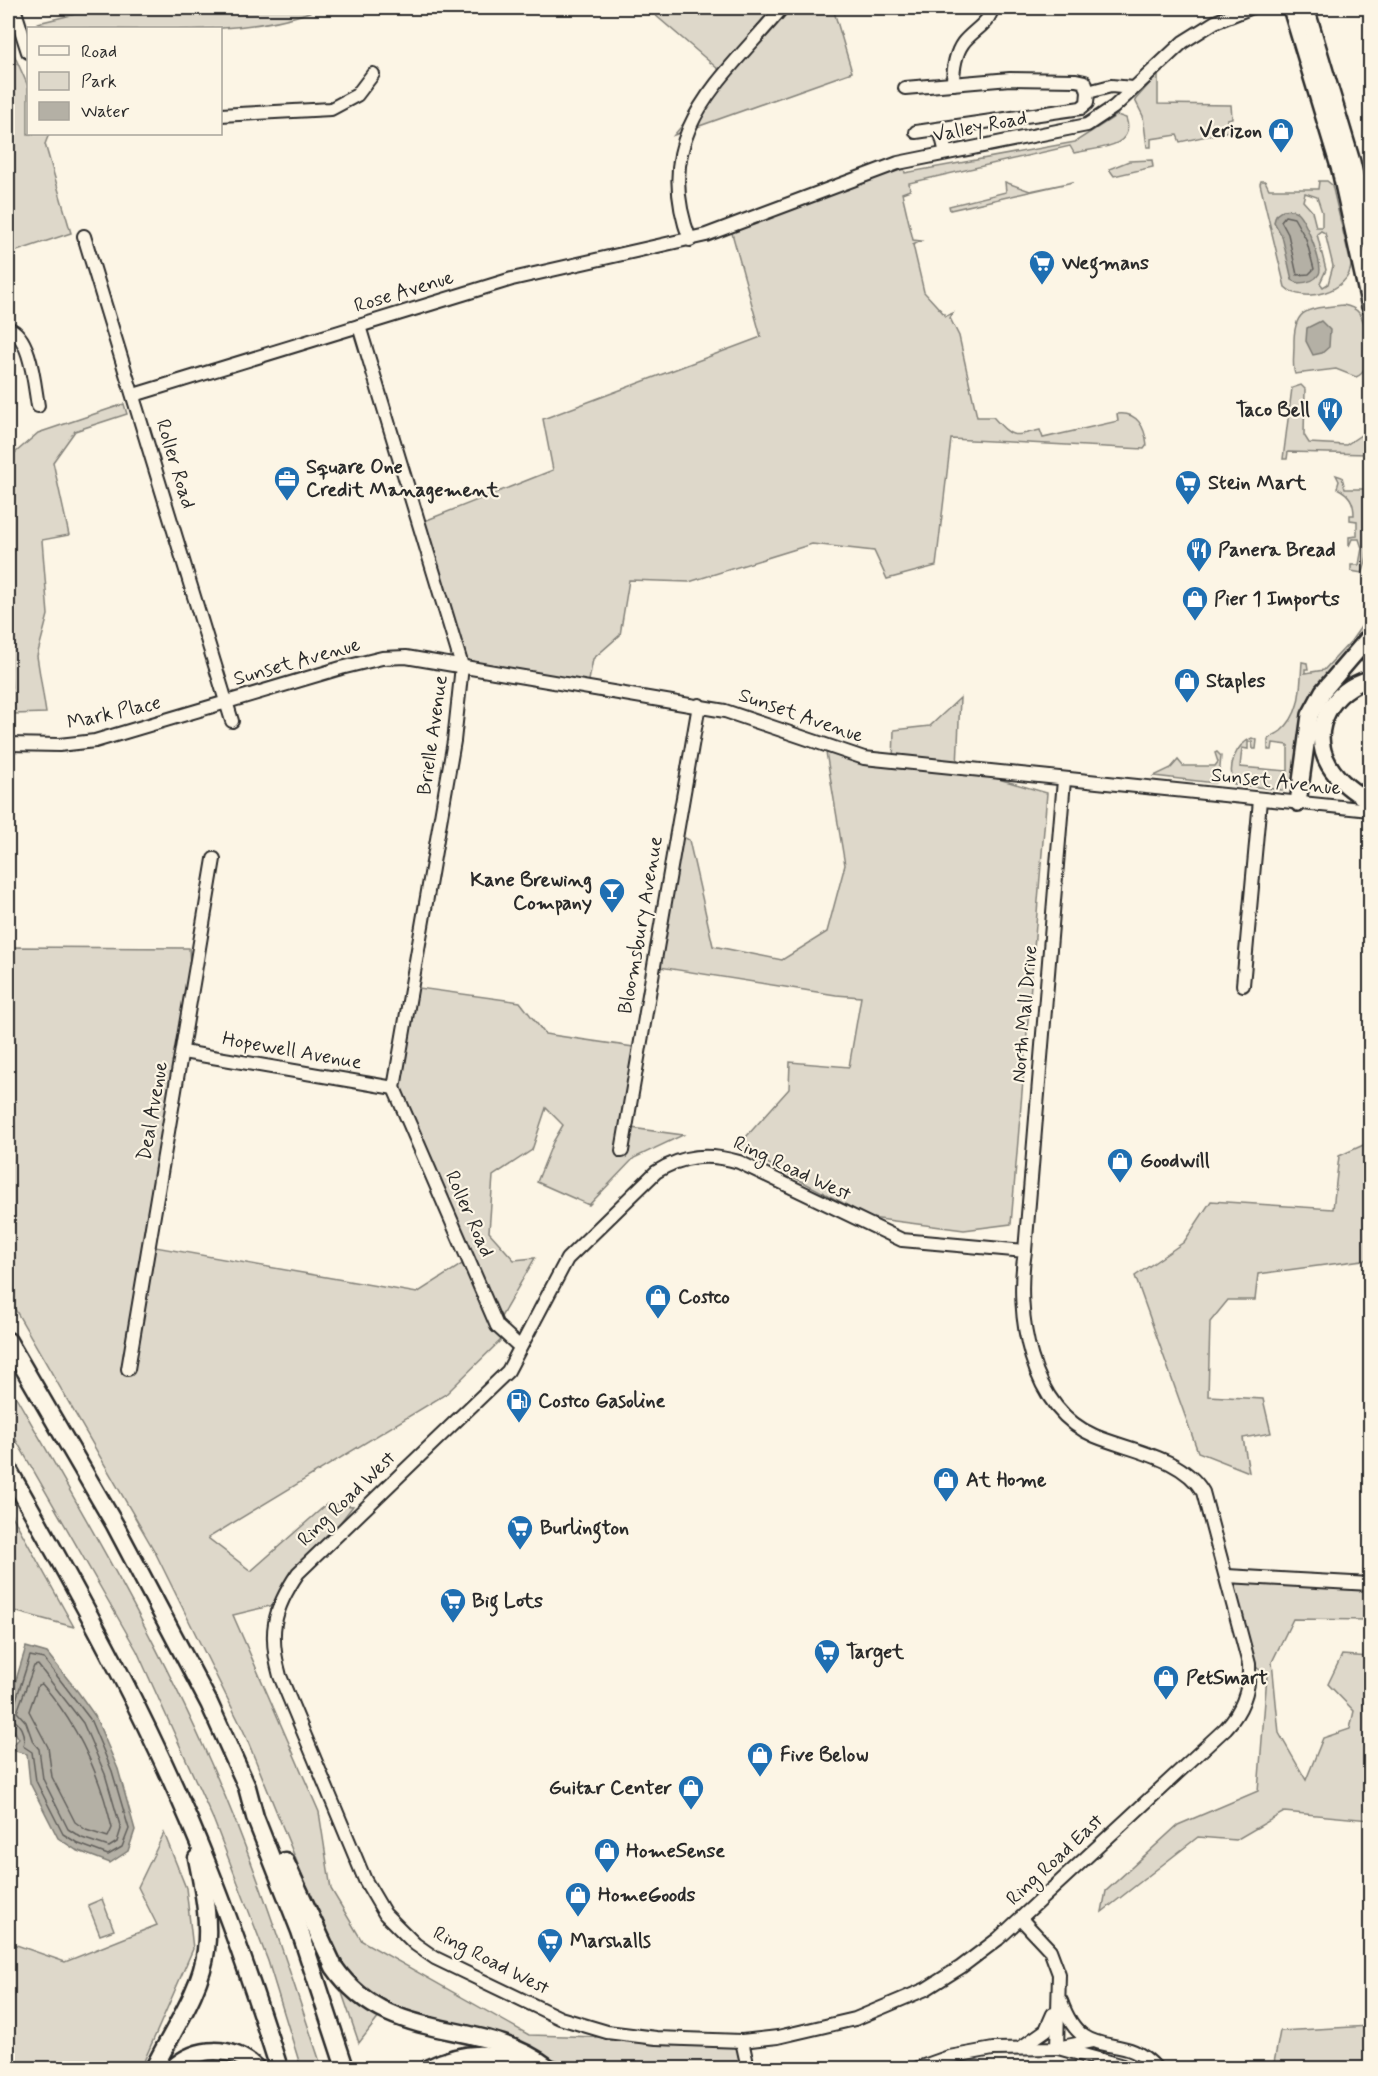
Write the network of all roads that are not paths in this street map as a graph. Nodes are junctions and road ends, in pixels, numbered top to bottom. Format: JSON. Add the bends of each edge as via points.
{"nodes":[{"id":1,"x":782,"y":8,"type":"edge"},
{"id":2,"x":992,"y":8,"type":"edge"},
{"id":3,"x":1250,"y":8,"type":"edge"},
{"id":4,"x":1291,"y":8,"type":"edge"},
{"id":5,"x":1306,"y":8,"type":"edge"},
{"id":6,"x":13,"y":14,"type":"edge"},
{"id":7,"x":8,"y":26,"type":"edge"},
{"id":8,"x":27,"y":49,"type":"edge"},
{"id":9,"x":373,"y":74,"type":"dead end"},
{"id":10,"x":953,"y":84,"type":"junction"},
{"id":11,"x":905,"y":88,"type":"dead end"},
{"id":12,"x":1133,"y":88,"type":"junction"},
{"id":13,"x":1088,"y":92,"type":"junction"},
{"id":14,"x":222,"y":115,"type":"edge"},
{"id":15,"x":1025,"y":116,"type":"junction"},
{"id":16,"x":940,"y":129,"type":"junction"},
{"id":17,"x":916,"y":132,"type":"dead end"},
{"id":18,"x":1029,"y":138,"type":"junction"},
{"id":19,"x":946,"y":153,"type":"junction"},
{"id":20,"x":1364,"y":186,"type":"edge"},
{"id":21,"x":84,"y":236,"type":"dead end"},
{"id":22,"x":690,"y":240,"type":"junction"},
{"id":23,"x":1371,"y":240,"type":"edge"},
{"id":24,"x":1371,"y":307,"type":"edge"},
{"id":25,"x":358,"y":326,"type":"junction"},
{"id":26,"x":8,"y":328,"type":"edge"},
{"id":27,"x":134,"y":395,"type":"junction"},
{"id":28,"x":38,"y":406,"type":"dead end"},
{"id":29,"x":1371,"y":636,"type":"edge"},
{"id":30,"x":462,"y":666,"type":"junction"},
{"id":31,"x":1371,"y":679,"type":"edge"},
{"id":32,"x":227,"y":703,"type":"junction"},
{"id":33,"x":699,"y":705,"type":"junction"},
{"id":34,"x":232,"y":721,"type":"dead end"},
{"id":35,"x":8,"y":744,"type":"edge"},
{"id":36,"x":1064,"y":780,"type":"junction"},
{"id":37,"x":1260,"y":800,"type":"junction"},
{"id":38,"x":1371,"y":802,"type":"edge"},
{"id":39,"x":1298,"y":803,"type":"junction"},
{"id":40,"x":1371,"y":810,"type":"edge"},
{"id":41,"x":214,"y":859,"type":"dead end"},
{"id":42,"x":1243,"y":985,"type":"dead end"},
{"id":43,"x":183,"y":1052,"type":"junction"},
{"id":44,"x":394,"y":1088,"type":"junction"},
{"id":45,"x":622,"y":1150,"type":"dead end"},
{"id":46,"x":1025,"y":1251,"type":"junction"},
{"id":47,"x":8,"y":1341,"type":"edge"},
{"id":48,"x":520,"y":1347,"type":"junction"},
{"id":49,"x":128,"y":1369,"type":"dead end"},
{"id":50,"x":8,"y":1469,"type":"edge"},
{"id":51,"x":1227,"y":1576,"type":"junction"},
{"id":52,"x":1371,"y":1584,"type":"edge"},
{"id":53,"x":247,"y":1787,"type":"junction"},
{"id":54,"x":192,"y":1830,"type":"junction"},
{"id":55,"x":1021,"y":1919,"type":"junction"},
{"id":56,"x":1059,"y":1996,"type":"junction"},
{"id":57,"x":742,"y":2041,"type":"junction"},
{"id":58,"x":1092,"y":2041,"type":"junction"},
{"id":59,"x":1022,"y":2047,"type":"junction"},
{"id":60,"x":1057,"y":2048,"type":"junction"},
{"id":61,"x":154,"y":2068,"type":"edge"},
{"id":62,"x":173,"y":2068,"type":"edge"},
{"id":63,"x":256,"y":2068,"type":"edge"},
{"id":64,"x":279,"y":2068,"type":"edge"},
{"id":65,"x":345,"y":2068,"type":"edge"},
{"id":66,"x":429,"y":2068,"type":"edge"},
{"id":67,"x":526,"y":2068,"type":"edge"},
{"id":68,"x":549,"y":2068,"type":"edge"},
{"id":69,"x":748,"y":2068,"type":"edge"},
{"id":70,"x":918,"y":2068,"type":"edge"},
{"id":71,"x":1126,"y":2068,"type":"edge"},
{"id":72,"x":1156,"y":2068,"type":"edge"}],
"edges":[{"from":1,"to":22,"type":"street","via":[[700,105],[687,129],[678,162],[677,189]]},
{"from":2,"to":10,"type":"street","via":[[992,15],[962,44]]},
{"from":3,"to":12,"type":"street","name":"Valley Road","via":[[1193,34]]},
{"from":4,"to":24,"type":"main road","via":[[1340,170]]},
{"from":5,"to":20,"type":"main road"},
{"from":6,"to":7,"type":"street"},
{"from":6,"to":8,"type":"street"},
{"from":9,"to":14,"type":"street","via":[[357,95],[331,109]]},
{"from":10,"to":11,"type":"street"},
{"from":10,"to":13,"type":"street","via":[[1010,79],[1076,80],[1084,82]]},
{"from":12,"to":13,"type":"street","via":[[1111,86]]},
{"from":12,"to":18,"type":"street","name":"Valley Road","via":[[1087,125]]},
{"from":13,"to":15,"type":"street","via":[[1087,103],[1081,108]]},
{"from":15,"to":16,"type":"street"},
{"from":15,"to":18,"type":"street"},
{"from":16,"to":17,"type":"street"},
{"from":16,"to":19,"type":"street"},
{"from":18,"to":19,"type":"street","name":"Valley Road"},
{"from":19,"to":22,"type":"street","name":"Valley Road","via":[[890,165]]},
{"from":20,"to":23,"type":"main road"},
{"from":21,"to":27,"type":"street","name":"Roller Road"},
{"from":22,"to":25,"type":"street","name":"Rose Avenue","via":[[512,279]]},
{"from":25,"to":27,"type":"street","name":"Rose Avenue"},
{"from":25,"to":30,"type":"street","name":"Brielle Avenue"},
{"from":26,"to":28,"type":"street","via":[[16,331],[25,343]]},
{"from":27,"to":32,"type":"street","name":"Roller Road"},
{"from":29,"to":39,"type":"main road","via":[[1323,691],[1310,715]]},
{"from":30,"to":32,"type":"street","name":"Sunset Avenue","via":[[406,657],[382,658]]},
{"from":30,"to":33,"type":"street","name":"Sunset Avenue"},
{"from":30,"to":44,"type":"street","name":"Brielle Avenue","via":[[454,741]]},
{"from":31,"to":38,"type":"main road","via":[[1353,685],[1337,697],[1325,715],[1321,738],[1326,759],[1337,777]]},
{"from":32,"to":34,"type":"street","name":"Roller Road"},
{"from":32,"to":35,"type":"street","name":"Mark Place","via":[[95,741]]},
{"from":33,"to":36,"type":"street","name":"Sunset Avenue","via":[[764,722],[819,745],[864,758]]},
{"from":33,"to":45,"type":"street","name":"Bloomsbury Avenue"},
{"from":36,"to":37,"type":"street","name":"Sunset Avenue"},
{"from":36,"to":46,"type":"street","name":"North Mall Drive"},
{"from":37,"to":39,"type":"street","name":"Sunset Avenue"},
{"from":37,"to":42,"type":"street"},
{"from":39,"to":40,"type":"street","name":"Sunset Avenue"},
{"from":41,"to":43,"type":"street","name":"Deal Avenue"},
{"from":43,"to":44,"type":"street","name":"Hopewell Avenue"},
{"from":43,"to":49,"type":"street","name":"Deal Avenue"},
{"from":44,"to":48,"type":"street","name":"Roller Road","via":[[497,1326]]},
{"from":46,"to":48,"type":"street","name":"Ring Road West","via":[[902,1240],[739,1162],[717,1155],[692,1156],[671,1162],[656,1172],[567,1259]]},
{"from":46,"to":51,"type":"street","name":"Ring Road East","via":[[1020,1297],[1024,1328],[1035,1366],[1054,1404],[1083,1430],[1175,1466],[1198,1483]]},
{"from":47,"to":53,"type":"highway","via":[[164,1614]]},
{"from":48,"to":57,"type":"street","name":"Ring Road West","via":[[508,1371],[298,1573],[282,1598],[274,1623],[273,1650],[280,1676],[365,1880],[385,1914],[423,1951],[537,2008],[607,2032]]},
{"from":50,"to":54,"type":"highway","via":[[109,1652]]},
{"from":51,"to":52,"type":"street"},
{"from":51,"to":55,"type":"street","name":"Ring Road East","via":[[1249,1664],[1248,1687],[1239,1711],[1226,1728]]},
{"from":53,"to":65,"type":"highway"},
{"from":53,"to":68,"type":"highway","via":[[263,1812],[327,1954],[352,1991],[384,2012],[515,2047]]},
{"from":54,"to":61,"type":"highway","via":[[207,1912],[206,1950],[198,1981]]},
{"from":54,"to":64,"type":"highway","via":[[230,1922]]},
{"from":55,"to":56,"type":"street","via":[[1050,1950],[1059,1974]]},
{"from":55,"to":57,"type":"street","name":"Ring Road East","via":[[961,1967],[891,2006],[819,2029]]},
{"from":56,"to":58,"type":"street","via":[[1076,2033]]},
{"from":56,"to":59,"type":"street","via":[[1046,2030]]},
{"from":56,"to":60,"type":"street"},
{"from":57,"to":69,"type":"street"},
{"from":58,"to":60,"type":"street"},
{"from":58,"to":72,"type":"street","via":[[1127,2049]]},
{"from":59,"to":60,"type":"street"},
{"from":59,"to":70,"type":"street","via":[[949,2057]]},
{"from":60,"to":71,"type":"street"},
{"from":62,"to":63,"type":"highway","via":[[193,2055],[216,2051],[233,2054]]},
{"from":66,"to":67,"type":"highway","via":[[473,2054],[495,2056]]}]}
